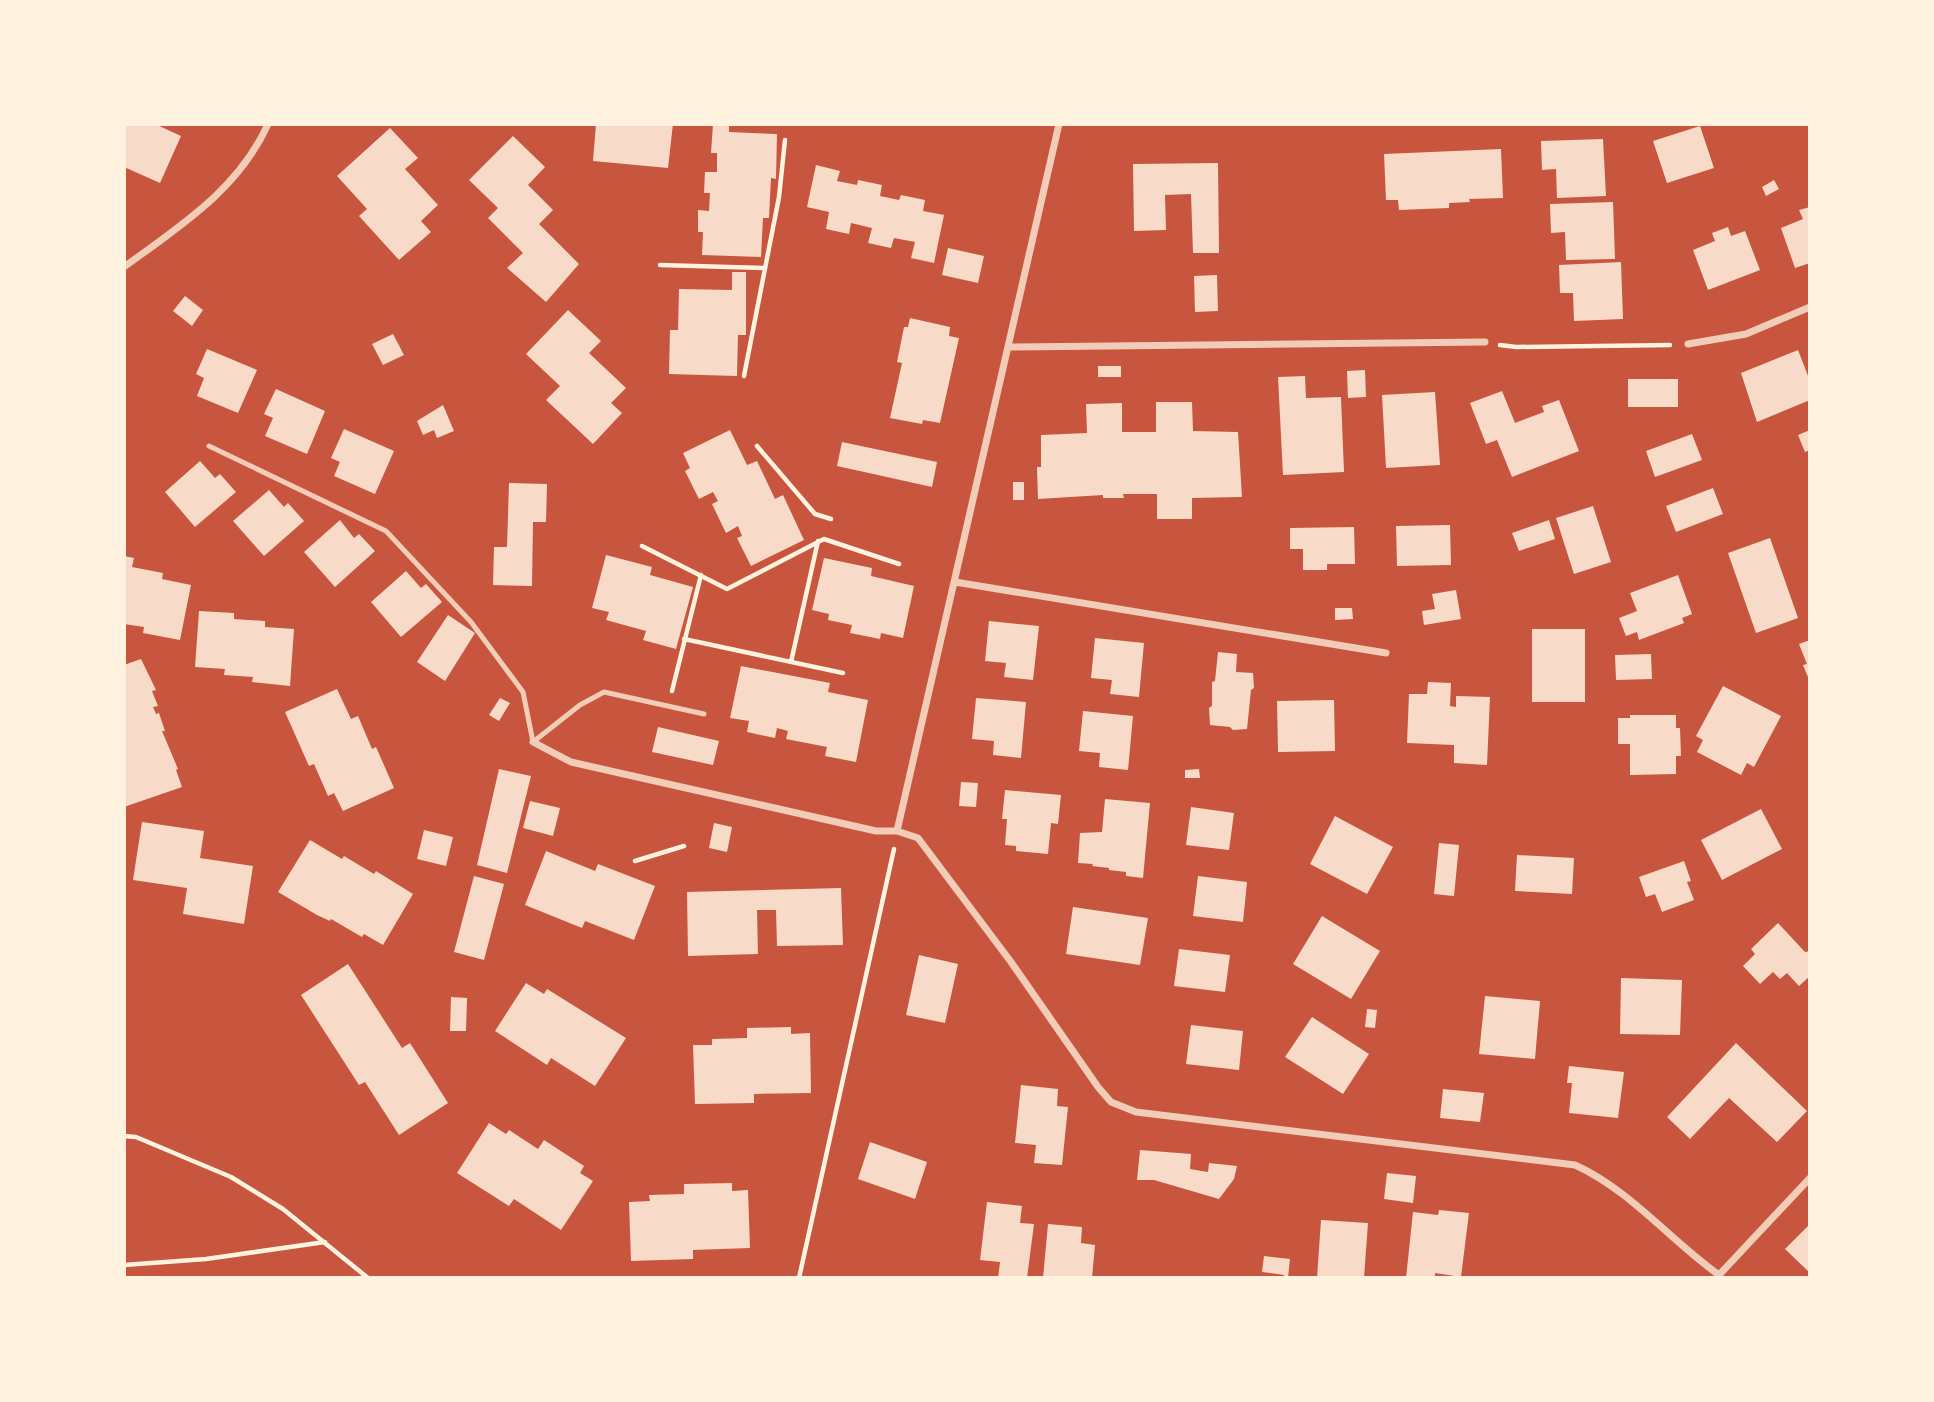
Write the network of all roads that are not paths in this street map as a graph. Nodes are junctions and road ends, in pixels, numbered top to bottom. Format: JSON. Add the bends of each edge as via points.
{"nodes":[{"id":1,"x":268,"y":124,"type":"edge"},
{"id":2,"x":1059,"y":124,"type":"edge"},
{"id":3,"x":124,"y":267,"type":"edge"},
{"id":4,"x":1810,"y":307,"type":"edge"},
{"id":5,"x":1485,"y":342,"type":"road end"},
{"id":6,"x":1688,"y":344,"type":"road end"},
{"id":7,"x":1008,"y":347,"type":"junction"},
{"id":8,"x":209,"y":446,"type":"dead end"},
{"id":9,"x":955,"y":582,"type":"junction"},
{"id":10,"x":1386,"y":653,"type":"dead end"},
{"id":11,"x":704,"y":714,"type":"dead end"},
{"id":12,"x":533,"y":742,"type":"junction"},
{"id":13,"x":897,"y":831,"type":"junction"},
{"id":14,"x":1810,"y":1178,"type":"edge"},
{"id":15,"x":1720,"y":1276,"type":"edge"}],
"edges":[{"from":1,"to":3,"type":"street","via":[[250,158],[221,191]]},
{"from":2,"to":7,"type":"street"},
{"from":4,"to":6,"type":"street","via":[[1746,334]]},
{"from":5,"to":7,"type":"street"},
{"from":7,"to":9,"type":"street"},
{"from":8,"to":12,"type":"lane","via":[[386,530],[471,622],[523,692]]},
{"from":9,"to":10,"type":"street"},
{"from":9,"to":13,"type":"street"},
{"from":11,"to":12,"type":"lane","via":[[604,692]]},
{"from":12,"to":13,"type":"street","via":[[571,762],[876,831]]},
{"from":13,"to":15,"type":"street","via":[[918,838],[1111,1102],[1136,1112],[1575,1165],[1595,1174]]},
{"from":14,"to":15,"type":"street"}]}
